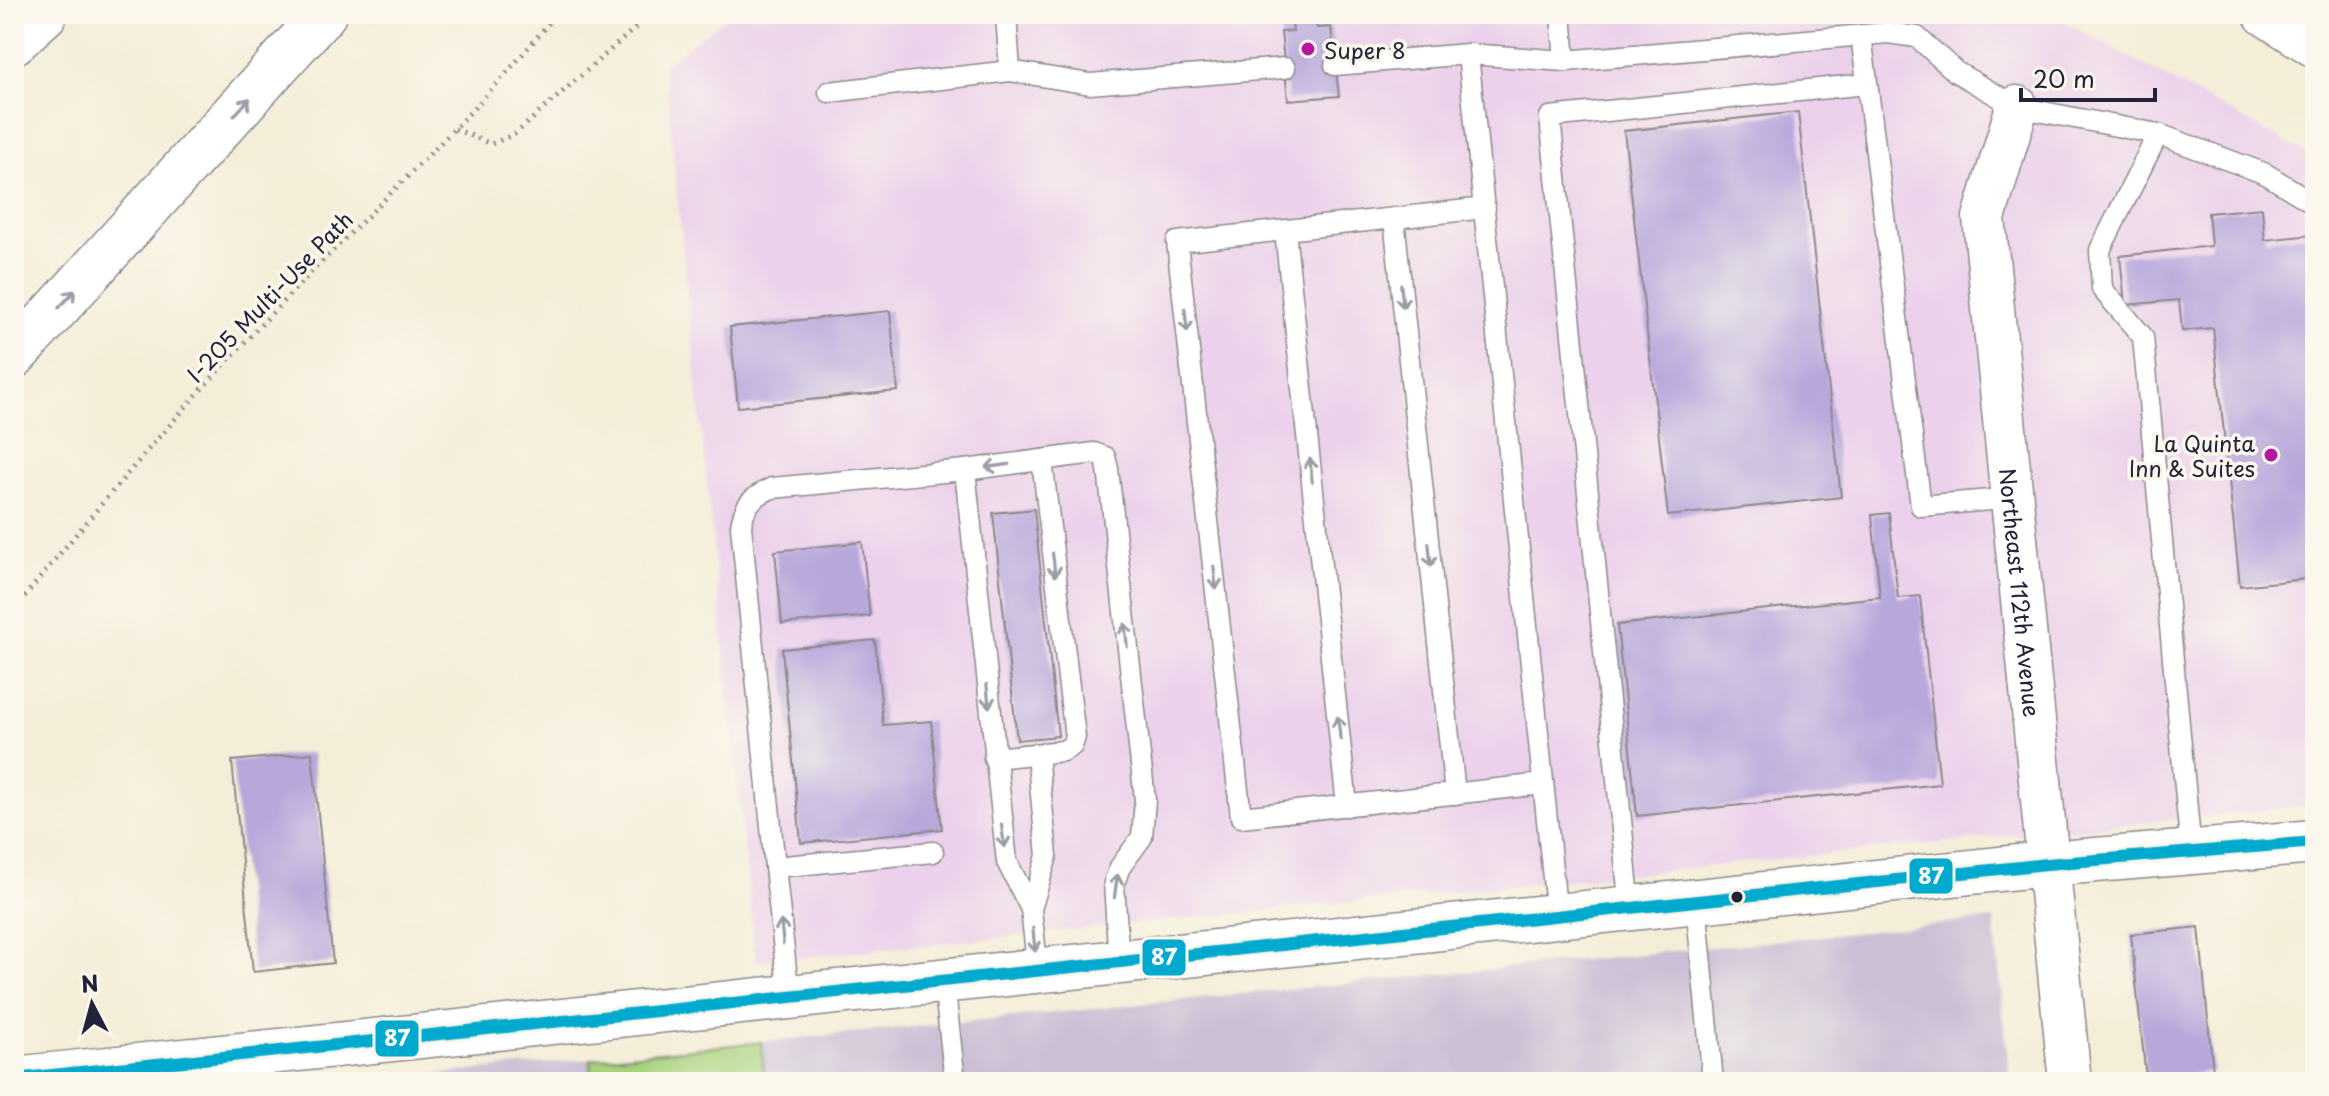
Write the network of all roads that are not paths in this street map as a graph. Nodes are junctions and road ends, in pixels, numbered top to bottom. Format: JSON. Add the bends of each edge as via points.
{"nodes":[{"id":1,"x":45,"y":14,"type":"edge"},
{"id":2,"x":324,"y":14,"type":"edge"},
{"id":3,"x":1006,"y":14,"type":"edge"},
{"id":4,"x":1561,"y":14,"type":"edge"},
{"id":5,"x":2266,"y":14,"type":"edge"},
{"id":6,"x":1861,"y":35,"type":"junction"},
{"id":7,"x":14,"y":42,"type":"edge"},
{"id":8,"x":2315,"y":45,"type":"edge"},
{"id":9,"x":1468,"y":54,"type":"junction"},
{"id":10,"x":1565,"y":61,"type":"junction"},
{"id":11,"x":1335,"y":65,"type":"dead end"},
{"id":12,"x":1285,"y":68,"type":"dead end"},
{"id":13,"x":1010,"y":71,"type":"junction"},
{"id":14,"x":1866,"y":84,"type":"junction"},
{"id":15,"x":829,"y":92,"type":"dead end"},
{"id":16,"x":2017,"y":107,"type":"junction"},
{"id":17,"x":2158,"y":134,"type":"junction"},
{"id":18,"x":2315,"y":204,"type":"edge"},
{"id":19,"x":1485,"y":208,"type":"junction"},
{"id":20,"x":1394,"y":219,"type":"junction"},
{"id":21,"x":1285,"y":231,"type":"junction"},
{"id":22,"x":14,"y":356,"type":"edge"},
{"id":23,"x":1042,"y":460,"type":"junction"},
{"id":24,"x":965,"y":470,"type":"junction"},
{"id":25,"x":2013,"y":498,"type":"junction"},
{"id":26,"x":1037,"y":754,"type":"junction"},
{"id":27,"x":994,"y":758,"type":"junction"},
{"id":28,"x":1543,"y":784,"type":"junction"},
{"id":29,"x":1455,"y":794,"type":"junction"},
{"id":30,"x":1347,"y":806,"type":"junction"},
{"id":31,"x":2315,"y":842,"type":"edge"},
{"id":32,"x":933,"y":852,"type":"dead end"},
{"id":33,"x":2191,"y":852,"type":"junction"},
{"id":34,"x":2047,"y":864,"type":"junction"},
{"id":35,"x":775,"y":867,"type":"junction"},
{"id":36,"x":1696,"y":903,"type":"junction"},
{"id":37,"x":1031,"y":909,"type":"junction"},
{"id":38,"x":1630,"y":909,"type":"junction"},
{"id":39,"x":1557,"y":917,"type":"junction"},
{"id":40,"x":1119,"y":963,"type":"junction"},
{"id":41,"x":1038,"y":972,"type":"junction"},
{"id":42,"x":944,"y":982,"type":"junction"},
{"id":43,"x":789,"y":997,"type":"junction"},
{"id":44,"x":99,"y":1076,"type":"edge"},
{"id":45,"x":14,"y":1079,"type":"edge"},
{"id":46,"x":955,"y":1082,"type":"edge"},
{"id":47,"x":1713,"y":1082,"type":"edge"},
{"id":48,"x":2070,"y":1082,"type":"edge"}],
"edges":[{"from":1,"to":7,"type":"main road"},
{"from":22,"to":2,"type":"main road","one_way":true},
{"from":3,"to":13,"type":"lane"},
{"from":4,"to":10,"type":"lane"},
{"from":5,"to":8,"type":"main road"},
{"from":6,"to":10,"type":"lane"},
{"from":6,"to":14,"type":"lane"},
{"from":6,"to":16,"type":"lane","via":[[1917,37],[1956,72]]},
{"from":9,"to":10,"type":"lane"},
{"from":9,"to":11,"type":"lane"},
{"from":9,"to":19,"type":"lane"},
{"from":12,"to":13,"type":"lane","via":[[1090,84]]},
{"from":13,"to":15,"type":"lane"},
{"from":14,"to":25,"type":"lane","via":[[1921,506]]},
{"from":14,"to":38,"type":"lane","via":[[1550,117]]},
{"from":16,"to":17,"type":"lane"},
{"from":16,"to":25,"type":"street","name":"Northeast 112th Avenue","via":[[1984,218]]},
{"from":17,"to":18,"type":"lane","via":[[2266,174]]},
{"from":17,"to":33,"type":"lane","via":[[2100,250],[2101,276],[2102,289],[2143,337]]},
{"from":19,"to":20,"type":"lane"},
{"from":19,"to":28,"type":"lane"},
{"from":20,"to":21,"type":"lane"},
{"from":20,"to":29,"type":"lane","one_way":true},
{"from":30,"to":21,"type":"lane","one_way":true},
{"from":21,"to":30,"type":"lane","one_way":true,"via":[[1177,242],[1241,817]]},
{"from":23,"to":24,"type":"lane","one_way":true},
{"from":23,"to":26,"type":"lane","one_way":true,"via":[[1075,737],[1063,751]]},
{"from":40,"to":23,"type":"lane","one_way":true,"via":[[1114,883],[1142,837],[1146,818],[1108,469],[1105,457],[1094,453]]},
{"from":24,"to":27,"type":"lane","one_way":true},
{"from":24,"to":35,"type":"lane","via":[[772,488],[754,496],[744,510],[741,526]]},
{"from":25,"to":34,"type":"street","name":"Northeast 112th Avenue"},
{"from":26,"to":27,"type":"lane"},
{"from":26,"to":37,"type":"lane","via":[[1047,856]]},
{"from":27,"to":37,"type":"lane","one_way":true,"via":[[1007,862]]},
{"from":28,"to":29,"type":"lane"},
{"from":28,"to":39,"type":"lane"},
{"from":29,"to":30,"type":"lane"},
{"from":31,"to":33,"type":"main road"},
{"from":32,"to":35,"type":"lane"},
{"from":33,"to":34,"type":"main road"},
{"from":34,"to":36,"type":"main road"},
{"from":34,"to":48,"type":"street","name":"Northeast 112th Avenue"},
{"from":43,"to":35,"type":"lane","one_way":true},
{"from":36,"to":38,"type":"main road"},
{"from":36,"to":47,"type":"lane"},
{"from":37,"to":41,"type":"lane","one_way":true},
{"from":38,"to":39,"type":"main road"},
{"from":39,"to":40,"type":"main road"},
{"from":40,"to":41,"type":"main road"},
{"from":41,"to":42,"type":"main road"},
{"from":42,"to":43,"type":"main road"},
{"from":42,"to":46,"type":"lane"},
{"from":43,"to":44,"type":"main road"},
{"from":44,"to":45,"type":"main road"}]}
